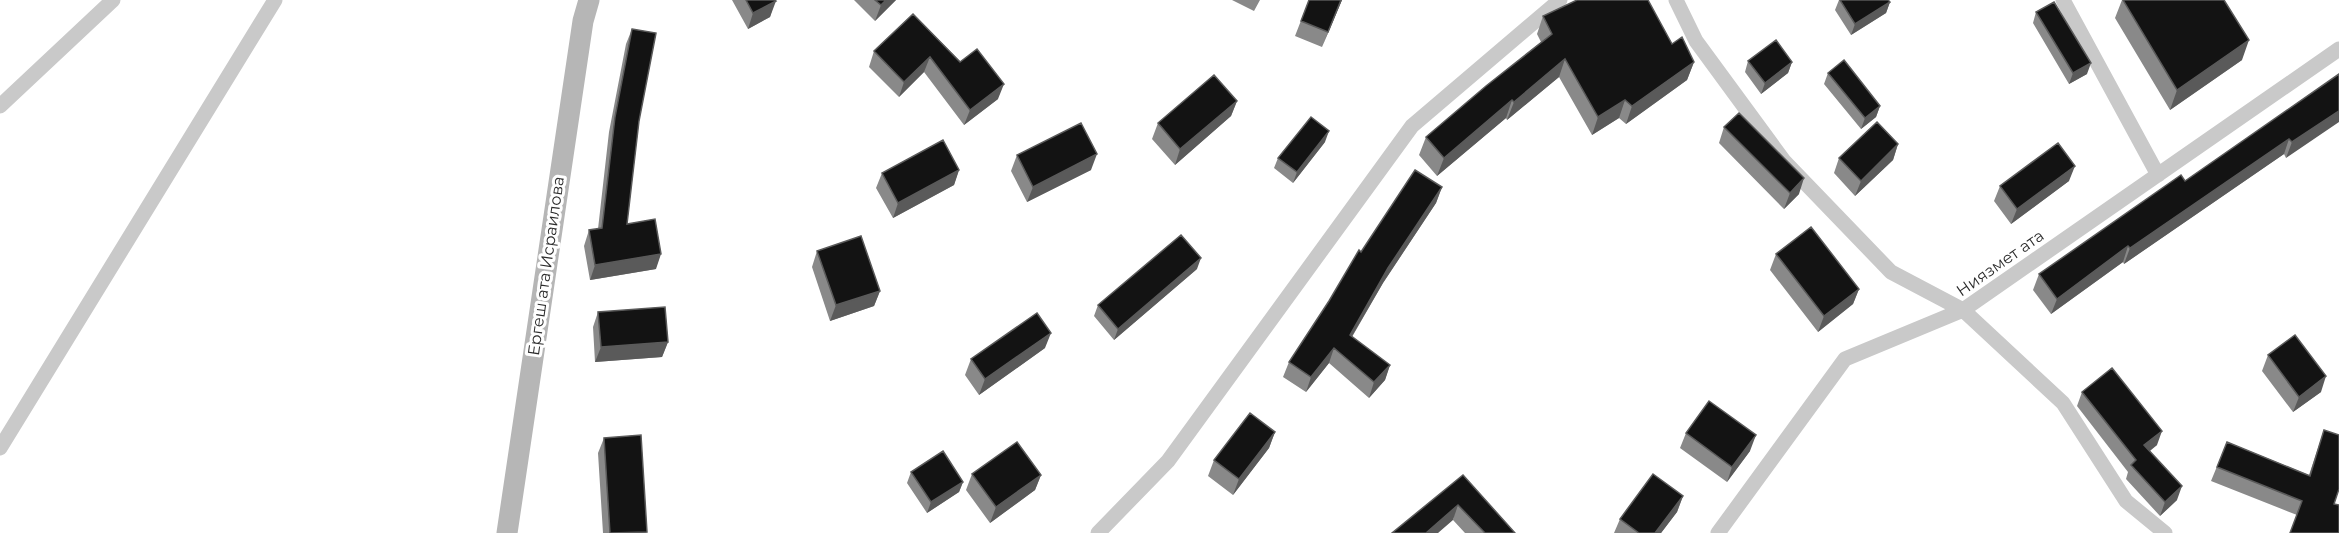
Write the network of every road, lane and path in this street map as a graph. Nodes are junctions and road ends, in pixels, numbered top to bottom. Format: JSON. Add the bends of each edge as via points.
{"nodes":[{"id":1,"x":113,"y":0,"type":"edge"},
{"id":2,"x":274,"y":0,"type":"edge"},
{"id":3,"x":589,"y":0,"type":"edge"},
{"id":4,"x":1560,"y":0,"type":"edge"},
{"id":5,"x":1676,"y":0,"type":"edge"},
{"id":6,"x":2063,"y":0,"type":"edge"},
{"id":7,"x":2339,"y":50,"type":"edge"},
{"id":8,"x":0,"y":106,"type":"edge"},
{"id":9,"x":2158,"y":175,"type":"junction"},
{"id":10,"x":1963,"y":310,"type":"junction"},
{"id":11,"x":0,"y":448,"type":"edge"},
{"id":12,"x":507,"y":533,"type":"edge"},
{"id":13,"x":1098,"y":533,"type":"edge"},
{"id":14,"x":1718,"y":533,"type":"edge"},
{"id":15,"x":2165,"y":533,"type":"edge"}],
"edges":[{"from":1,"to":8,"type":"street"},
{"from":2,"to":11,"type":"street"},
{"from":3,"to":12,"type":"main road","name":"Ергеш ата Исраилова"},
{"from":4,"to":13,"type":"street","via":[[1412,126],[1168,461]]},
{"from":5,"to":10,"type":"street","via":[[1696,41],[1784,161],[1892,272]]},
{"from":6,"to":9,"type":"street"},
{"from":7,"to":9,"type":"street","name":"Ниязмет ата"},
{"from":9,"to":10,"type":"street","name":"Ниязмет ата"},
{"from":10,"to":14,"type":"street","name":"Ниязмет ата","via":[[1845,359]]},
{"from":10,"to":15,"type":"street","via":[[2063,403],[2126,501]]}]}
